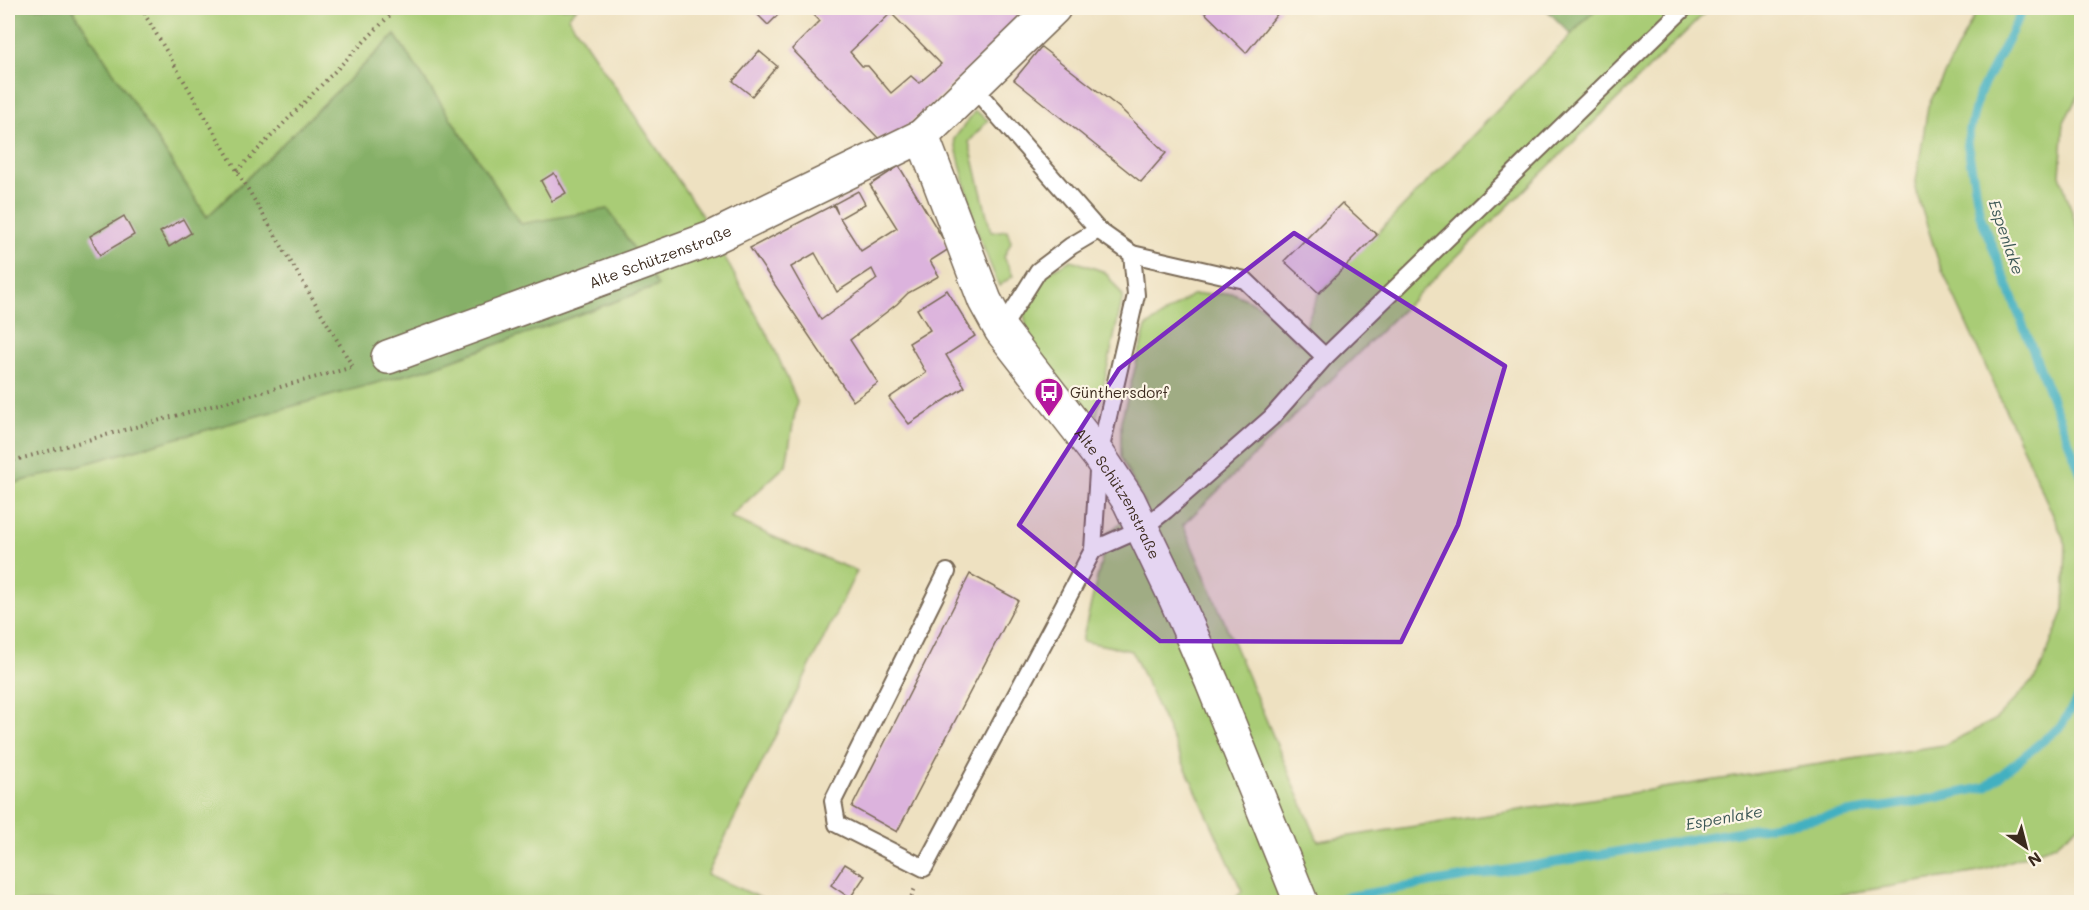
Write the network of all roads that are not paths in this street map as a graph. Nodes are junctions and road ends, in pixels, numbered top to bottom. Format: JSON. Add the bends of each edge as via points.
{"nodes":[{"id":1,"x":1054,"y":8,"type":"edge"},
{"id":2,"x":1684,"y":8,"type":"edge"},
{"id":3,"x":974,"y":88,"type":"junction"},
{"id":4,"x":922,"y":136,"type":"junction"},
{"id":5,"x":1098,"y":230,"type":"junction"},
{"id":6,"x":1131,"y":254,"type":"junction"},
{"id":7,"x":1001,"y":330,"type":"junction"},
{"id":8,"x":388,"y":357,"type":"road end"},
{"id":9,"x":1325,"y":357,"type":"junction"},
{"id":10,"x":1105,"y":465,"type":"junction"},
{"id":11,"x":1136,"y":515,"type":"junction"},
{"id":12,"x":1094,"y":550,"type":"junction"},
{"id":13,"x":947,"y":572,"type":"dead end"},
{"id":14,"x":1299,"y":898,"type":"edge"}],
"edges":[{"from":1,"to":3,"type":"street","name":"Alte Schützenstraße"},
{"from":2,"to":9,"type":"lane"},
{"from":3,"to":4,"type":"street","name":"Alte Schützenstraße"},
{"from":3,"to":5,"type":"lane"},
{"from":4,"to":7,"type":"street","name":"Alte Schützenstraße","via":[[985,301]]},
{"from":4,"to":8,"type":"street","name":"Alte Schützenstraße","via":[[712,238]]},
{"from":5,"to":6,"type":"lane"},
{"from":5,"to":7,"type":"lane","via":[[1038,271]]},
{"from":6,"to":9,"type":"lane","via":[[1245,280]]},
{"from":6,"to":10,"type":"lane","via":[[1136,295]]},
{"from":7,"to":10,"type":"street","name":"Alte Schützenstraße"},
{"from":9,"to":11,"type":"lane","via":[[1270,418]]},
{"from":10,"to":11,"type":"street","name":"Alte Schützenstraße"},
{"from":10,"to":12,"type":"lane"},
{"from":11,"to":12,"type":"lane"},
{"from":11,"to":14,"type":"street","name":"Alte Schützenstraße","via":[[1212,682]]},
{"from":12,"to":13,"type":"lane","via":[[924,868],[837,824],[833,801]]}]}
